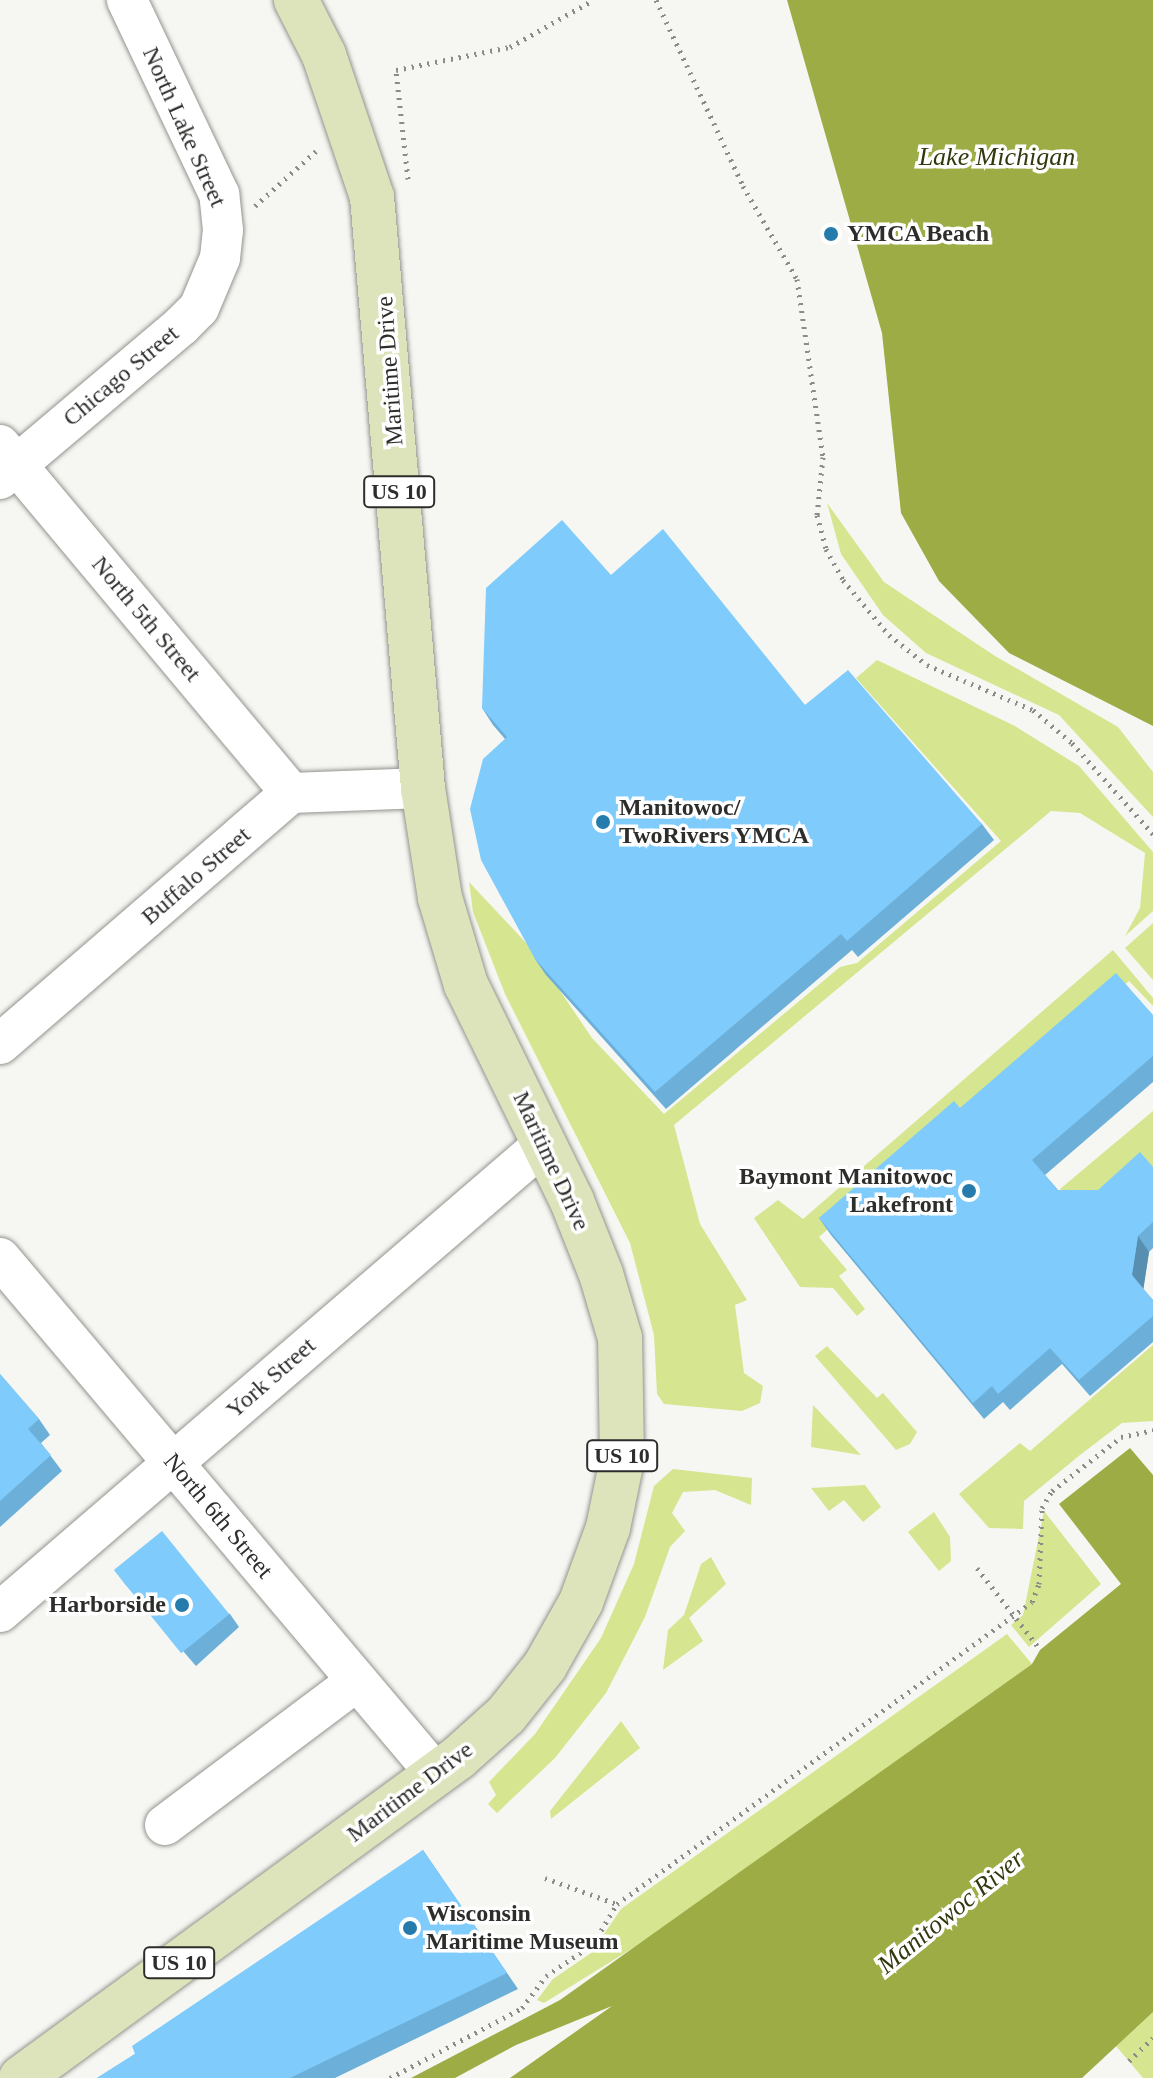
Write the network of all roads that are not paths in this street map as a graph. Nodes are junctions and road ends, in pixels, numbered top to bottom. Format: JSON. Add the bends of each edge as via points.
{"nodes":[{"id":1,"x":127,"y":0,"type":"edge"},
{"id":2,"x":296,"y":0,"type":"edge"},
{"id":3,"x":220,"y":258,"type":"joint"},
{"id":4,"x":5,"y":463,"type":"edge"},
{"id":5,"x":423,"y":788,"type":"junction"},
{"id":6,"x":291,"y":793,"type":"junction"},
{"id":7,"x":0,"y":1044,"type":"edge"},
{"id":8,"x":544,"y":1144,"type":"junction"},
{"id":9,"x":0,"y":1258,"type":"edge"},
{"id":10,"x":173,"y":1462,"type":"junction"},
{"id":11,"x":0,"y":1612,"type":"edge"},
{"id":12,"x":357,"y":1681,"type":"junction"},
{"id":13,"x":436,"y":1774,"type":"junction"},
{"id":14,"x":165,"y":1825,"type":"dead end"},
{"id":15,"x":0,"y":2070,"type":"edge"},
{"id":16,"x":7,"y":2078,"type":"edge"},
{"id":17,"x":21,"y":2078,"type":"edge"}],
"edges":[{"from":1,"to":3,"type":"street","name":"North Lake Street","via":[[219,194]]},
{"from":2,"to":5,"type":"main road","name":"Maritime Drive","number":"US 10","via":[[324,55],[372,197],[387,322]]},
{"from":3,"to":4,"type":"street","name":"Chicago Street","via":[[199,308],[181,326]]},
{"from":4,"to":6,"type":"street","name":"North 5th Street"},
{"from":5,"to":6,"type":"street"},
{"from":5,"to":8,"type":"main road","name":"Maritime Drive","number":"US 10","via":[[440,898],[466,985]]},
{"from":6,"to":7,"type":"street","name":"Buffalo Street"},
{"from":8,"to":10,"type":"street","name":"York Street"},
{"from":8,"to":13,"type":"main road","name":"Maritime Drive","number":"US 10","via":[[601,1274],[620,1338],[624,1431],[619,1482],[596,1567],[557,1646],[506,1715]]},
{"from":9,"to":10,"type":"street","name":"North 6th Street"},
{"from":10,"to":11,"type":"street","name":"York Street"},
{"from":10,"to":12,"type":"street","name":"North 6th Street"},
{"from":12,"to":13,"type":"street","name":"North 6th Street"},
{"from":12,"to":14,"type":"street"},
{"from":13,"to":17,"type":"main road","name":"Maritime Drive","number":"US 10"},
{"from":15,"to":16,"type":"street"}]}
